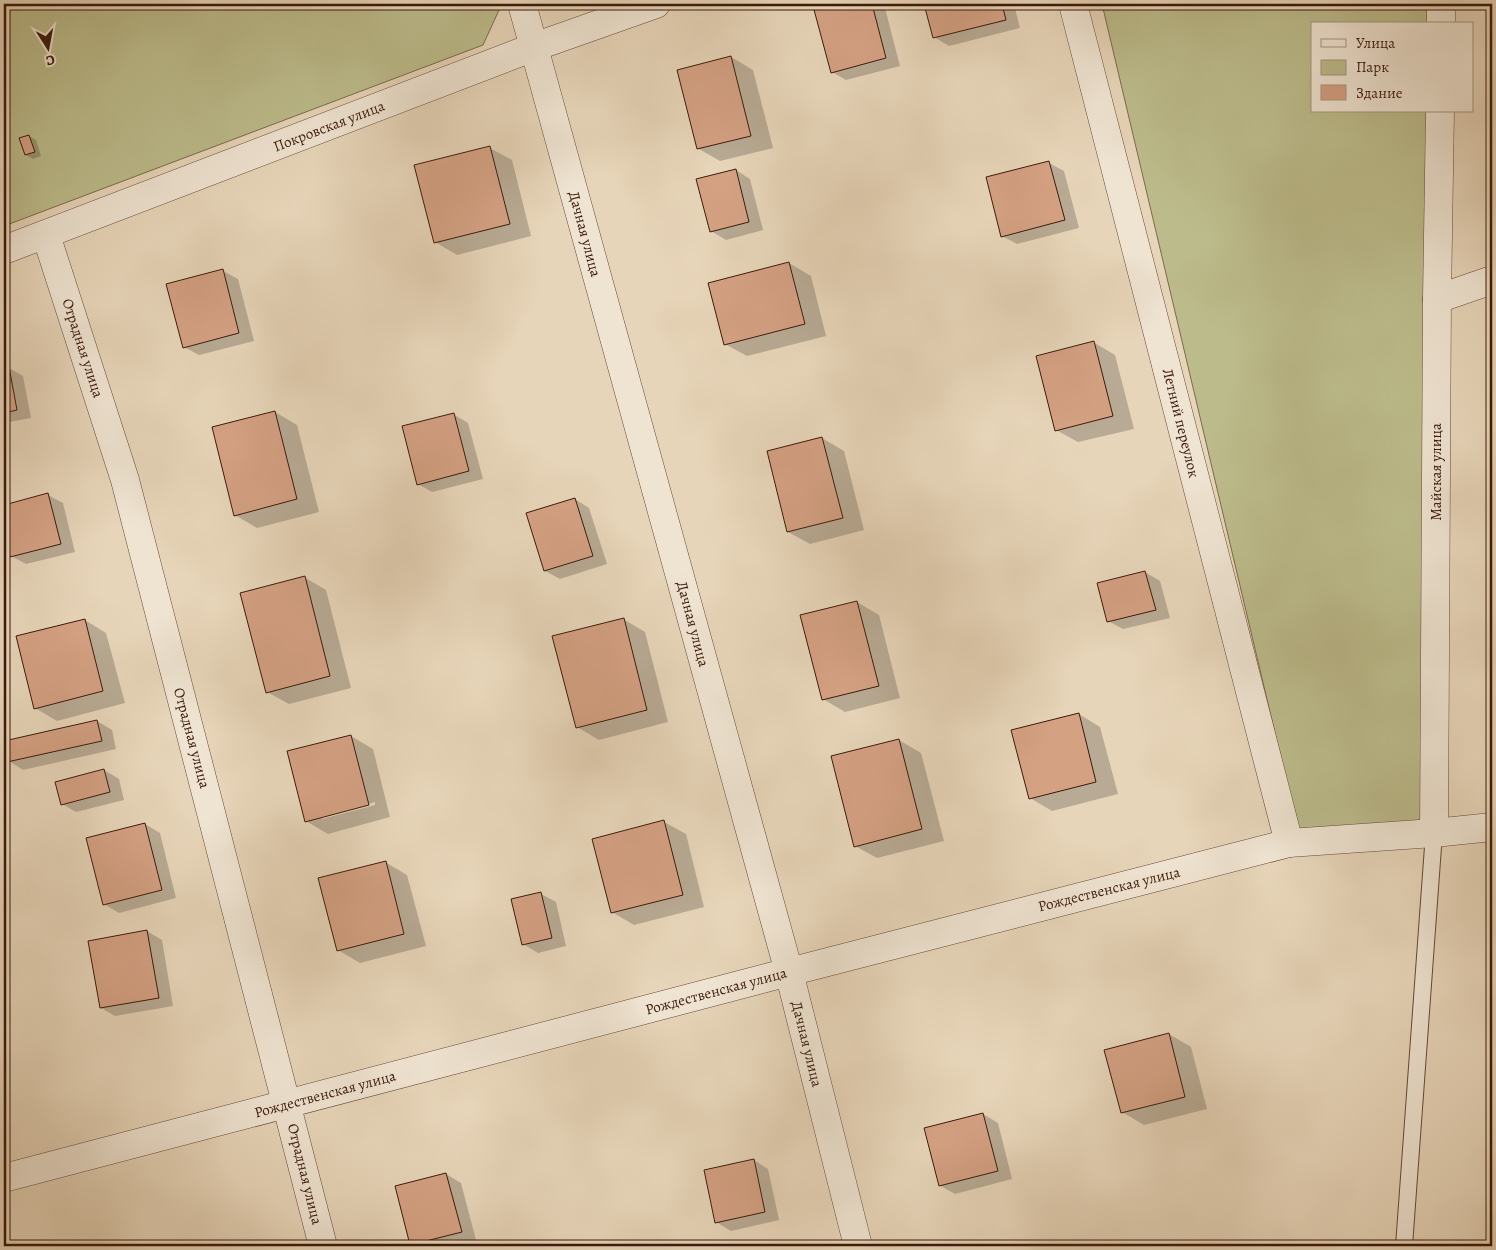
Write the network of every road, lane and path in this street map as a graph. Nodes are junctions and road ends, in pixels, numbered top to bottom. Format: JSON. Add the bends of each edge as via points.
{"nodes":[{"id":1,"x":522,"y":4,"type":"edge"},
{"id":2,"x":656,"y":4,"type":"edge"},
{"id":3,"x":1073,"y":4,"type":"edge"},
{"id":4,"x":1442,"y":4,"type":"edge"},
{"id":5,"x":1441,"y":22,"type":"edge"},
{"id":6,"x":534,"y":47,"type":"junction"},
{"id":7,"x":1440,"y":112,"type":"edge"},
{"id":8,"x":46,"y":235,"type":"junction"},
{"id":9,"x":4,"y":250,"type":"edge"},
{"id":10,"x":1492,"y":280,"type":"edge"},
{"id":11,"x":1437,"y":299,"type":"junction"},
{"id":12,"x":1492,"y":827,"type":"edge"},
{"id":13,"x":1434,"y":833,"type":"junction"},
{"id":14,"x":1289,"y":843,"type":"junction"},
{"id":15,"x":789,"y":972,"type":"junction"},
{"id":16,"x":287,"y":1104,"type":"junction"},
{"id":17,"x":4,"y":1178,"type":"edge"},
{"id":18,"x":323,"y":1246,"type":"edge"},
{"id":19,"x":858,"y":1246,"type":"edge"},
{"id":20,"x":1404,"y":1246,"type":"edge"}],
"edges":[{"from":1,"to":6,"type":"street","name":"Дачная улица"},
{"from":2,"to":6,"type":"street","name":"Покровская улица"},
{"from":3,"to":14,"type":"street","name":"Летний переулок"},
{"from":4,"to":5,"type":"street"},
{"from":6,"to":8,"type":"street","name":"Покровская улица"},
{"from":6,"to":15,"type":"street","name":"Дачная улица"},
{"from":7,"to":11,"type":"street","name":"Майская улица"},
{"from":8,"to":9,"type":"street","name":"Покровская улица"},
{"from":8,"to":16,"type":"street","name":"Отрадная улица","via":[[125,480]]},
{"from":10,"to":11,"type":"street"},
{"from":11,"to":13,"type":"street","name":"Майская улица"},
{"from":12,"to":13,"type":"street","name":"Рождественская улица"},
{"from":13,"to":14,"type":"street","name":"Рождественская улица"},
{"from":13,"to":20,"type":"lane"},
{"from":14,"to":15,"type":"street","name":"Рождественская улица"},
{"from":15,"to":16,"type":"street","name":"Рождественская улица"},
{"from":15,"to":19,"type":"street","name":"Дачная улица"},
{"from":16,"to":17,"type":"street","name":"Рождественская улица"},
{"from":16,"to":18,"type":"street","name":"Отрадная улица"}]}
